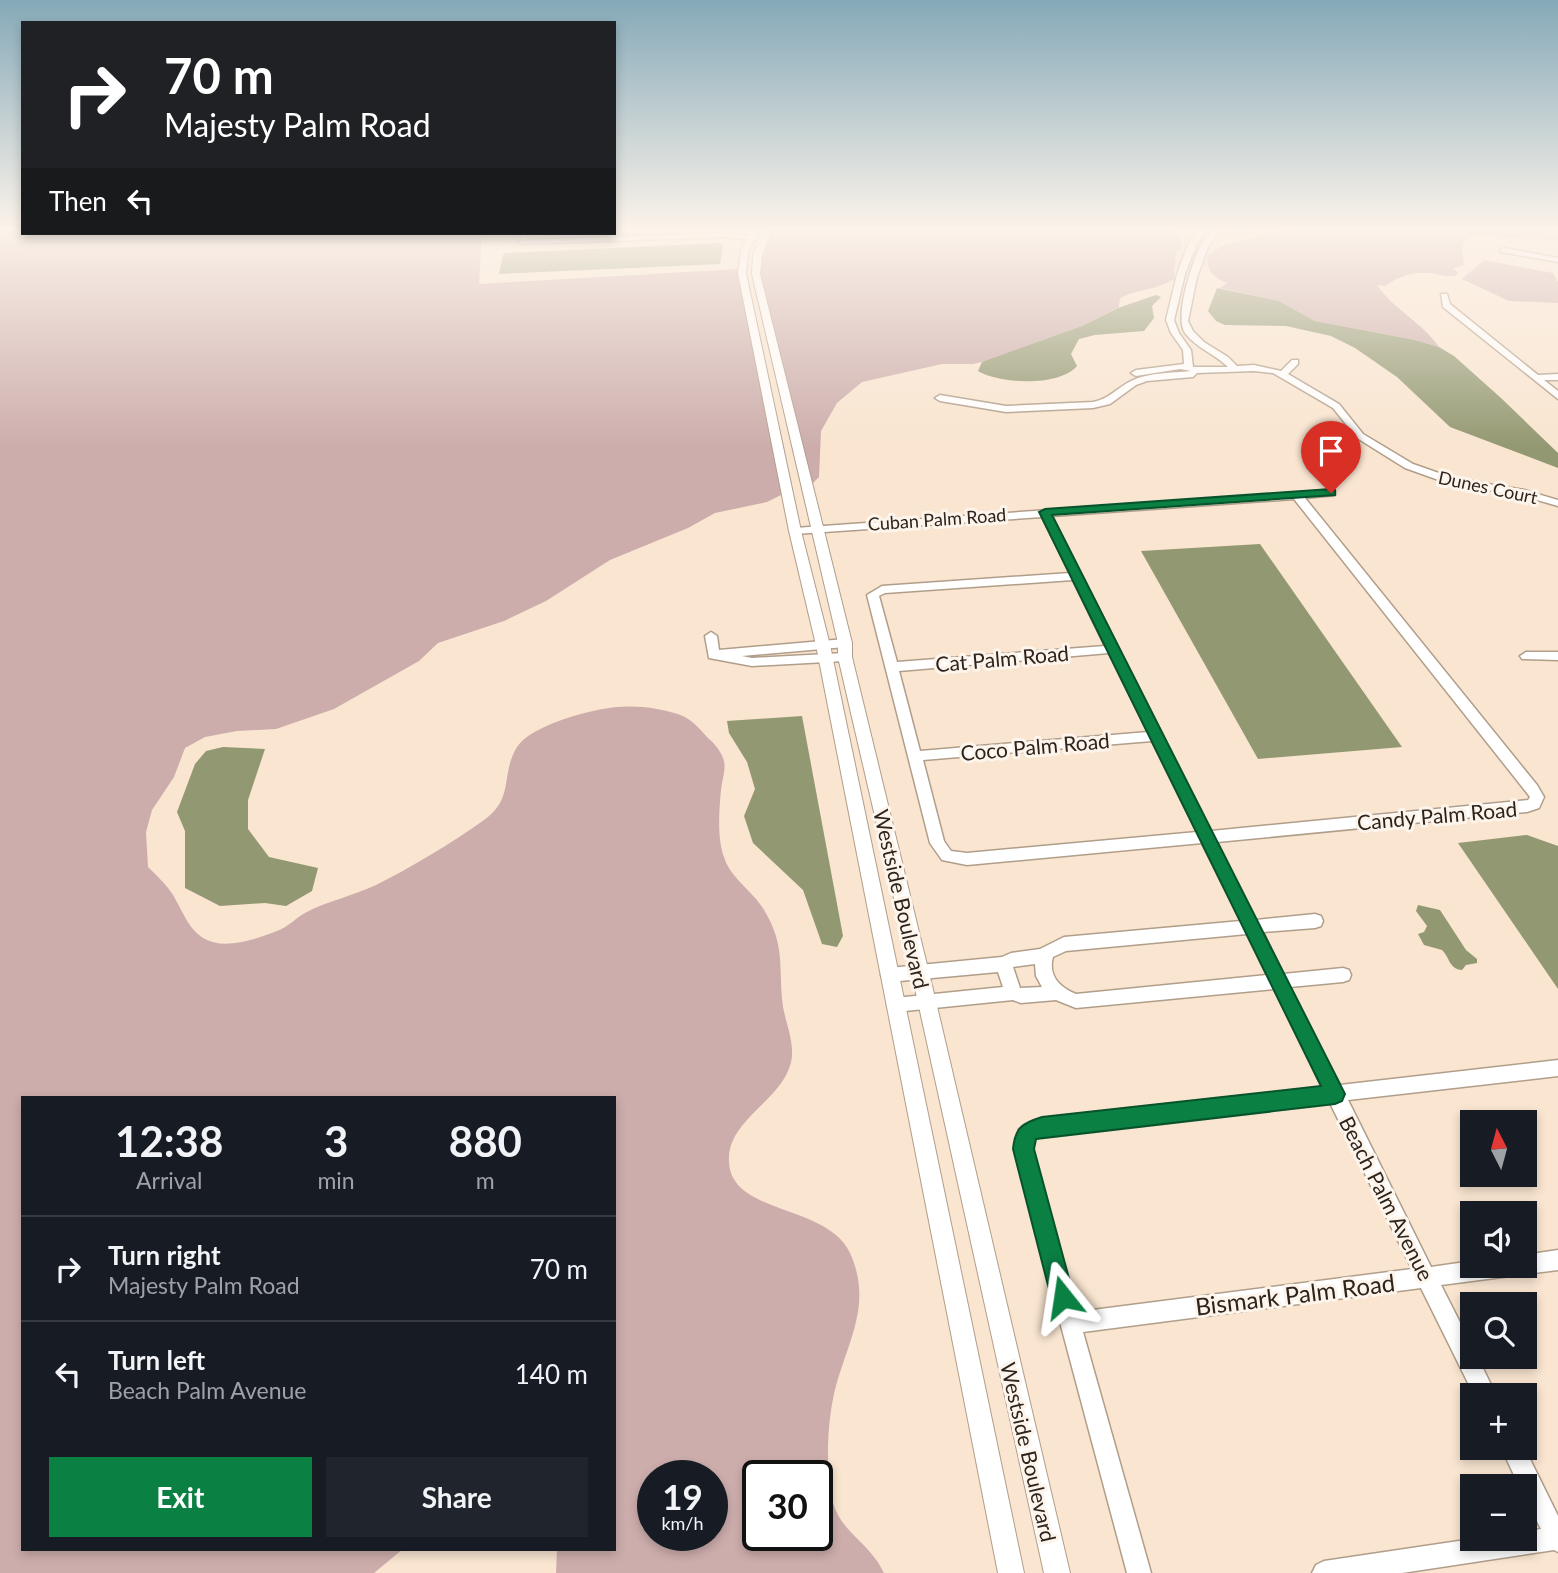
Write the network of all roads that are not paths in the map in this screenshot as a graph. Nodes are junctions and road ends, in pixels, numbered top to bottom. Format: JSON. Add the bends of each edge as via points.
{"nodes":[{"id":1,"x":748,"y":301,"type":"edge"},
{"id":2,"x":762,"y":301,"type":"edge"},
{"id":3,"x":1174,"y":301,"type":"edge"},
{"id":4,"x":1188,"y":301,"type":"edge"},
{"id":5,"x":1445,"y":301,"type":"edge"},
{"id":6,"x":1295,"y":362,"type":"dead end"},
{"id":7,"x":1235,"y":369,"type":"junction"},
{"id":8,"x":1192,"y":371,"type":"junction"},
{"id":9,"x":1282,"y":375,"type":"junction"},
{"id":10,"x":1558,"y":377,"type":"edge"},
{"id":11,"x":1146,"y":378,"type":"junction"},
{"id":12,"x":1536,"y":378,"type":"junction"},
{"id":13,"x":1558,"y":396,"type":"edge"},
{"id":14,"x":940,"y":398,"type":"dead end"},
{"id":15,"x":1331,"y":493,"type":"dead end"},
{"id":16,"x":1297,"y":495,"type":"junction"},
{"id":17,"x":1558,"y":503,"type":"edge"},
{"id":18,"x":1045,"y":512,"type":"junction"},
{"id":19,"x":815,"y":527,"type":"junction"},
{"id":20,"x":795,"y":531,"type":"junction"},
{"id":21,"x":1077,"y":576,"type":"junction"},
{"id":22,"x":711,"y":636,"type":"dead end"},
{"id":23,"x":1114,"y":649,"type":"junction"},
{"id":24,"x":845,"y":650,"type":"junction"},
{"id":25,"x":824,"y":651,"type":"junction"},
{"id":26,"x":1527,"y":656,"type":"dead end"},
{"id":27,"x":1558,"y":656,"type":"edge"},
{"id":28,"x":891,"y":667,"type":"junction"},
{"id":29,"x":1157,"y":736,"type":"junction"},
{"id":30,"x":914,"y":756,"type":"junction"},
{"id":31,"x":1207,"y":837,"type":"junction"},
{"id":32,"x":1315,"y":921,"type":"dead end"},
{"id":33,"x":1252,"y":927,"type":"junction"},
{"id":34,"x":1044,"y":956,"type":"junction"},
{"id":35,"x":1004,"y":964,"type":"junction"},
{"id":36,"x":920,"y":972,"type":"junction"},
{"id":37,"x":889,"y":975,"type":"junction"},
{"id":38,"x":1343,"y":975,"type":"dead end"},
{"id":39,"x":1279,"y":981,"type":"junction"},
{"id":40,"x":1013,"y":993,"type":"junction"},
{"id":41,"x":1056,"y":993,"type":"junction"},
{"id":42,"x":927,"y":1002,"type":"junction"},
{"id":43,"x":895,"y":1005,"type":"junction"},
{"id":44,"x":1558,"y":1068,"type":"edge"},
{"id":45,"x":1335,"y":1094,"type":"junction"},
{"id":46,"x":1558,"y":1260,"type":"edge"},
{"id":47,"x":1537,"y":1263,"type":"edge"},
{"id":48,"x":1460,"y":1273,"type":"edge"},
{"id":49,"x":1427,"y":1277,"type":"junction"},
{"id":50,"x":1070,"y":1323,"type":"junction"},
{"id":51,"x":1479,"y":1383,"type":"edge"},
{"id":52,"x":1518,"y":1460,"type":"edge"},
{"id":53,"x":1558,"y":1539,"type":"edge"},
{"id":54,"x":1011,"y":1573,"type":"edge"},
{"id":55,"x":1057,"y":1573,"type":"edge"},
{"id":56,"x":1139,"y":1573,"type":"edge"},
{"id":57,"x":1324,"y":1573,"type":"edge"}],
"edges":[{"from":1,"to":20,"type":"street","name":"Westside Boulevard"},
{"from":2,"to":19,"type":"street","name":"Westside Boulevard"},
{"from":3,"to":8,"type":"street","via":[[1170,320],[1187,350]]},
{"from":4,"to":7,"type":"street","via":[[1184,321],[1201,344]]},
{"from":5,"to":12,"type":"street"},
{"from":6,"to":9,"type":"street"},
{"from":7,"to":8,"type":"street","name":"Dunes Court"},
{"from":7,"to":9,"type":"street","name":"Dunes Court"},
{"from":8,"to":11,"type":"street"},
{"from":8,"to":11,"type":"street","via":[[1136,373]]},
{"from":9,"to":17,"type":"street","name":"Dunes Court","via":[[1336,406],[1367,441],[1409,466],[1451,481]]},
{"from":10,"to":12,"type":"street"},
{"from":11,"to":14,"type":"street","via":[[1107,402],[1093,405],[1011,410]]},
{"from":12,"to":13,"type":"street"},
{"from":15,"to":16,"type":"street","name":"Cuban Palm Road"},
{"from":16,"to":18,"type":"street","name":"Cuban Palm Road"},
{"from":16,"to":31,"type":"street","name":"Candy Palm Road","via":[[1532,789],[1536,801],[1527,807]]},
{"from":18,"to":19,"type":"street","name":"Cuban Palm Road"},
{"from":18,"to":21,"type":"street","name":"Beach Palm Avenue"},
{"from":19,"to":20,"type":"street","name":"Cuban Palm Road"},
{"from":19,"to":24,"type":"street","name":"Westside Boulevard"},
{"from":20,"to":25,"type":"street","name":"Westside Boulevard"},
{"from":21,"to":23,"type":"street","name":"Beach Palm Avenue"},
{"from":21,"to":28,"type":"street","via":[[878,591],[872,600]]},
{"from":22,"to":25,"type":"street","via":[[713,655],[737,661]]},
{"from":23,"to":28,"type":"street","name":"Cat Palm Road"},
{"from":23,"to":29,"type":"street","name":"Beach Palm Avenue"},
{"from":24,"to":25,"type":"street"},
{"from":24,"to":36,"type":"street","name":"Westside Boulevard"},
{"from":25,"to":37,"type":"street","name":"Westside Boulevard"},
{"from":26,"to":27,"type":"street"},
{"from":28,"to":30,"type":"street"},
{"from":29,"to":30,"type":"street","name":"Coco Palm Road"},
{"from":29,"to":31,"type":"street","name":"Beach Palm Avenue"},
{"from":30,"to":31,"type":"street","name":"Candy Palm Road","via":[[937,843],[947,856],[967,859]]},
{"from":31,"to":33,"type":"street","name":"Beach Palm Avenue"},
{"from":32,"to":33,"type":"street"},
{"from":33,"to":34,"type":"street","via":[[1064,944]]},
{"from":33,"to":39,"type":"street","name":"Beach Palm Avenue"},
{"from":34,"to":35,"type":"street"},
{"from":34,"to":41,"type":"street","via":[[1042,967]]},
{"from":35,"to":36,"type":"street"},
{"from":35,"to":40,"type":"street"},
{"from":36,"to":37,"type":"street"},
{"from":36,"to":42,"type":"street","name":"Westside Boulevard"},
{"from":37,"to":43,"type":"street","name":"Westside Boulevard"},
{"from":38,"to":39,"type":"street"},
{"from":39,"to":41,"type":"street","via":[[1083,1001]]},
{"from":39,"to":45,"type":"street","name":"Beach Palm Avenue"},
{"from":40,"to":41,"type":"street"},
{"from":40,"to":42,"type":"street"},
{"from":42,"to":43,"type":"street"},
{"from":42,"to":55,"type":"street","name":"Westside Boulevard"},
{"from":43,"to":54,"type":"street","name":"Westside Boulevard"},
{"from":44,"to":45,"type":"street"},
{"from":45,"to":49,"type":"street","name":"Beach Palm Avenue"},
{"from":45,"to":50,"type":"street","via":[[1029,1131],[1023,1142],[1026,1162]]},
{"from":46,"to":47,"type":"street","name":"Bismark Palm Road"},
{"from":48,"to":49,"type":"street","name":"Bismark Palm Road"},
{"from":49,"to":50,"type":"street","name":"Bismark Palm Road"},
{"from":49,"to":51,"type":"street","name":"Beach Palm Avenue"},
{"from":50,"to":56,"type":"street"},
{"from":52,"to":53,"type":"street"},
{"from":53,"to":57,"type":"street"}]}
